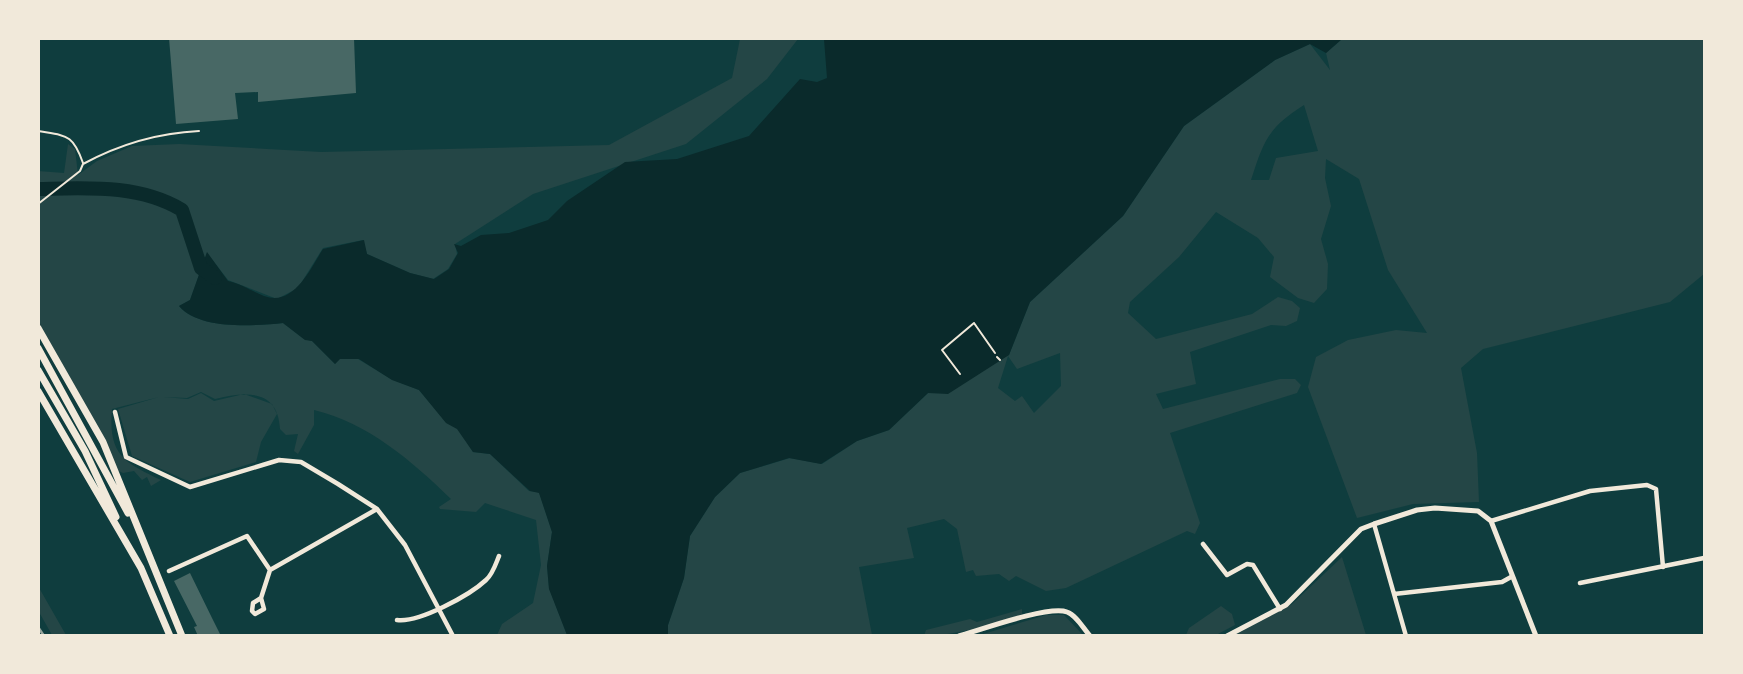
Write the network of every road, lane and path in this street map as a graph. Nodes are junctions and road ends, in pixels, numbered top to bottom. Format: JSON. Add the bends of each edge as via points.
{"nodes":[{"id":1,"x":38,"y":131,"type":"edge"},
{"id":2,"x":199,"y":131,"type":"dead end"},
{"id":3,"x":83,"y":164,"type":"junction"},
{"id":4,"x":38,"y":204,"type":"edge"},
{"id":5,"x":38,"y":328,"type":"edge"},
{"id":6,"x":38,"y":348,"type":"edge"},
{"id":7,"x":995,"y":353,"type":"dead end"},
{"id":8,"x":998,"y":356,"type":"dead end"},
{"id":9,"x":1000,"y":360,"type":"dead end"},
{"id":10,"x":38,"y":370,"type":"edge"},
{"id":11,"x":960,"y":374,"type":"dead end"},
{"id":12,"x":38,"y":391,"type":"edge"},
{"id":13,"x":115,"y":412,"type":"dead end"},
{"id":14,"x":377,"y":509,"type":"junction"},
{"id":15,"x":1491,"y":521,"type":"junction"},
{"id":16,"x":1374,"y":524,"type":"junction"},
{"id":17,"x":1203,"y":544,"type":"dead end"},
{"id":18,"x":499,"y":556,"type":"dead end"},
{"id":19,"x":1704,"y":558,"type":"edge"},
{"id":20,"x":153,"y":564,"type":"junction"},
{"id":21,"x":1663,"y":566,"type":"junction"},
{"id":22,"x":141,"y":568,"type":"junction"},
{"id":23,"x":270,"y":570,"type":"junction"},
{"id":24,"x":169,"y":571,"type":"dead end"},
{"id":25,"x":1511,"y":578,"type":"junction"},
{"id":26,"x":1580,"y":583,"type":"dead end"},
{"id":27,"x":1394,"y":594,"type":"junction"},
{"id":28,"x":261,"y":598,"type":"dead end"},
{"id":29,"x":440,"y":608,"type":"junction"},
{"id":30,"x":1280,"y":608,"type":"junction"},
{"id":31,"x":397,"y":620,"type":"dead end"},
{"id":32,"x":170,"y":635,"type":"edge"},
{"id":33,"x":182,"y":635,"type":"edge"},
{"id":34,"x":453,"y":635,"type":"edge"},
{"id":35,"x":959,"y":635,"type":"edge"},
{"id":36,"x":1090,"y":635,"type":"edge"},
{"id":37,"x":1227,"y":635,"type":"edge"},
{"id":38,"x":1406,"y":635,"type":"edge"},
{"id":39,"x":1536,"y":635,"type":"edge"}],
"edges":[{"from":1,"to":3,"type":"lane","via":[[68,137],[76,144]]},
{"from":2,"to":3,"type":"lane","via":[[170,132],[113,147]]},
{"from":3,"to":4,"type":"lane"},
{"from":5,"to":20,"type":"main road","via":[[103,442]]},
{"from":6,"to":20,"type":"main road"},
{"from":7,"to":11,"type":"path","via":[[974,323],[942,350]]},
{"from":8,"to":9,"type":"path"},
{"from":10,"to":22,"type":"main road","via":[[85,451]]},
{"from":12,"to":22,"type":"main road"},
{"from":13,"to":14,"type":"street","via":[[125,457],[190,486],[279,460],[301,463]]},
{"from":14,"to":23,"type":"street"},
{"from":14,"to":29,"type":"street","via":[[405,545]]},
{"from":15,"to":16,"type":"street","via":[[1471,509],[1417,510]]},
{"from":15,"to":21,"type":"street","via":[[1590,491],[1647,485],[1656,489]]},
{"from":15,"to":25,"type":"street"},
{"from":16,"to":27,"type":"street"},
{"from":16,"to":30,"type":"street","via":[[1361,529]]},
{"from":17,"to":30,"type":"street","via":[[1227,575],[1253,565]]},
{"from":18,"to":29,"type":"street","via":[[487,579]]},
{"from":19,"to":21,"type":"street"},
{"from":20,"to":33,"type":"main road"},
{"from":21,"to":26,"type":"street"},
{"from":22,"to":32,"type":"main road"},
{"from":23,"to":24,"type":"street","via":[[247,536]]},
{"from":23,"to":28,"type":"street"},
{"from":25,"to":27,"type":"street"},
{"from":25,"to":39,"type":"street"},
{"from":27,"to":38,"type":"street"},
{"from":29,"to":31,"type":"street","via":[[408,621]]},
{"from":29,"to":34,"type":"street"},
{"from":30,"to":37,"type":"street"},
{"from":35,"to":36,"type":"street","via":[[1040,612],[1060,611],[1070,614]]}]}
